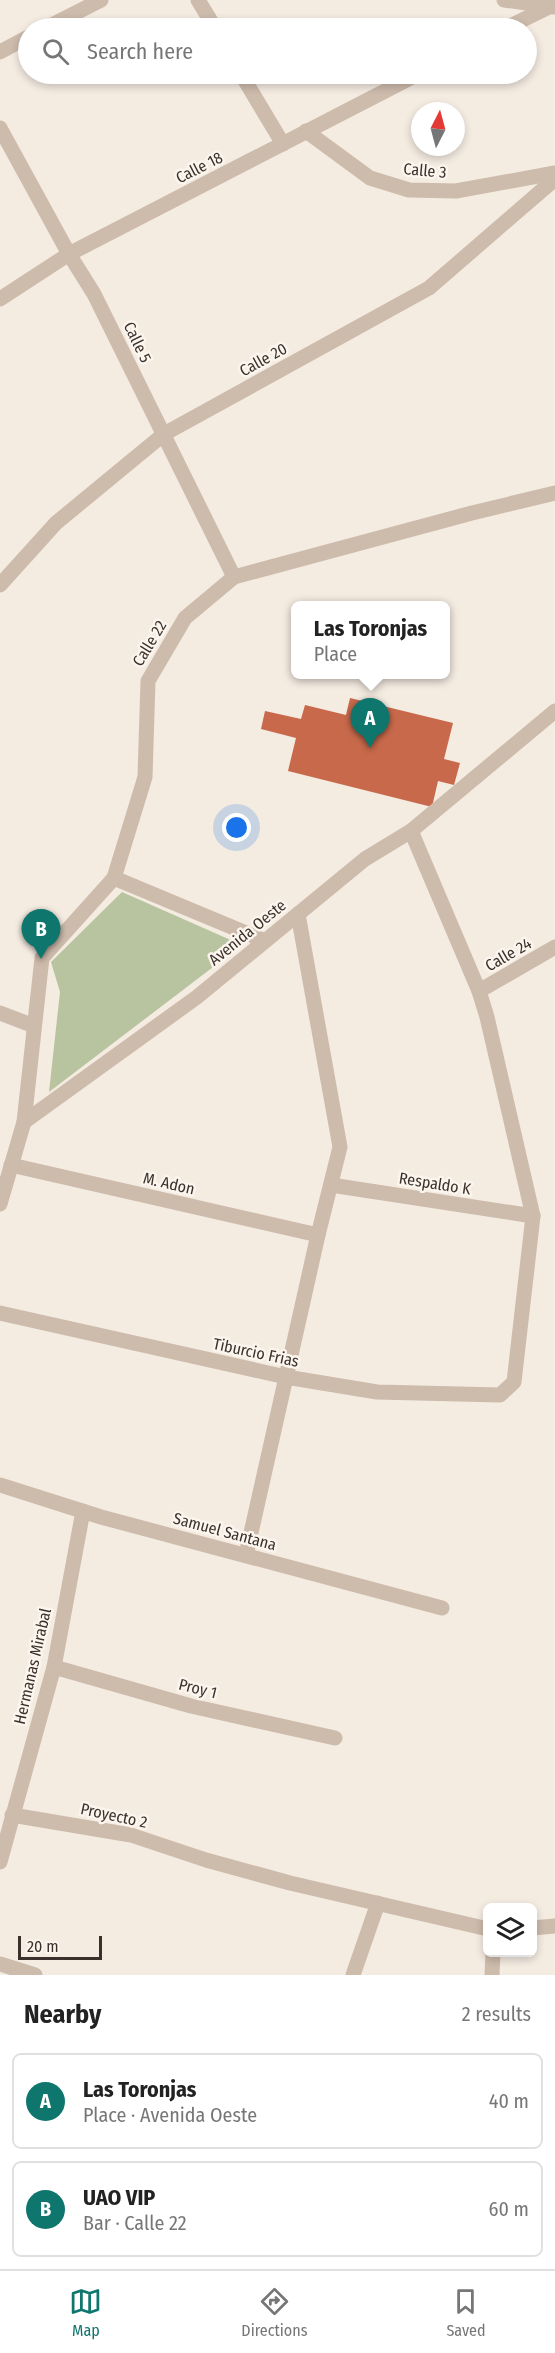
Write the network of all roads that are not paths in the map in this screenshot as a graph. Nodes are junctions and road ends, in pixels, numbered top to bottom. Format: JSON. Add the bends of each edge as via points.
{"nodes":[{"id":1,"x":101,"y":0,"type":"edge"},
{"id":2,"x":198,"y":0,"type":"edge"},
{"id":3,"x":504,"y":0,"type":"edge"},
{"id":4,"x":552,"y":7,"type":"edge"},
{"id":5,"x":66,"y":18,"type":"edge"},
{"id":6,"x":209,"y":18,"type":"edge"},
{"id":7,"x":528,"y":18,"type":"edge"},
{"id":8,"x":18,"y":42,"type":"edge"},
{"id":9,"x":0,"y":52,"type":"edge"},
{"id":10,"x":247,"y":84,"type":"edge"},
{"id":11,"x":398,"y":84,"type":"edge"},
{"id":12,"x":0,"y":128,"type":"edge"},
{"id":13,"x":306,"y":131,"type":"junction"},
{"id":14,"x":283,"y":144,"type":"junction"},
{"id":15,"x":555,"y":173,"type":"edge"},
{"id":16,"x":555,"y":178,"type":"edge"},
{"id":17,"x":69,"y":254,"type":"junction"},
{"id":18,"x":0,"y":299,"type":"edge"},
{"id":19,"x":164,"y":434,"type":"junction"},
{"id":20,"x":555,"y":493,"type":"edge"},
{"id":21,"x":234,"y":577,"type":"junction"},
{"id":22,"x":0,"y":585,"type":"edge"},
{"id":23,"x":555,"y":711,"type":"edge"},
{"id":24,"x":411,"y":831,"type":"junction"},
{"id":25,"x":114,"y":878,"type":"junction"},
{"id":26,"x":298,"y":914,"type":"junction"},
{"id":27,"x":265,"y":941,"type":"junction"},
{"id":28,"x":555,"y":947,"type":"edge"},
{"id":29,"x":479,"y":991,"type":"junction"},
{"id":30,"x":0,"y":1012,"type":"edge"},
{"id":31,"x":34,"y":1026,"type":"junction"},
{"id":32,"x":24,"y":1122,"type":"junction"},
{"id":33,"x":11,"y":1165,"type":"junction"},
{"id":34,"x":332,"y":1185,"type":"junction"},
{"id":35,"x":0,"y":1204,"type":"edge"},
{"id":36,"x":533,"y":1216,"type":"junction"},
{"id":37,"x":318,"y":1235,"type":"junction"},
{"id":38,"x":0,"y":1313,"type":"edge"},
{"id":39,"x":286,"y":1377,"type":"junction"},
{"id":40,"x":0,"y":1485,"type":"edge"},
{"id":41,"x":82,"y":1511,"type":"junction"},
{"id":42,"x":246,"y":1555,"type":"junction"},
{"id":43,"x":442,"y":1608,"type":"dead end"},
{"id":44,"x":54,"y":1667,"type":"junction"},
{"id":45,"x":335,"y":1738,"type":"dead end"},
{"id":46,"x":12,"y":1815,"type":"junction"},
{"id":47,"x":0,"y":1862,"type":"edge"},
{"id":48,"x":378,"y":1903,"type":"junction"},
{"id":49,"x":555,"y":1926,"type":"edge"},
{"id":50,"x":483,"y":1928,"type":"edge"},
{"id":51,"x":537,"y":1928,"type":"edge"},
{"id":52,"x":493,"y":1957,"type":"edge"},
{"id":53,"x":0,"y":1964,"type":"edge"},
{"id":54,"x":35,"y":1975,"type":"edge"},
{"id":55,"x":353,"y":1975,"type":"edge"},
{"id":56,"x":492,"y":1975,"type":"edge"}],
"edges":[{"from":1,"to":5,"type":"street"},
{"from":2,"to":6,"type":"street"},
{"from":3,"to":4,"type":"street"},
{"from":4,"to":7,"type":"street"},
{"from":8,"to":9,"type":"street"},
{"from":10,"to":14,"type":"street"},
{"from":11,"to":13,"type":"street","name":"Calle 18"},
{"from":12,"to":17,"type":"street","name":"Calle 5"},
{"from":13,"to":14,"type":"street","name":"Calle 18"},
{"from":13,"to":15,"type":"street","name":"Calle 3","via":[[370,178],[409,190],[456,191]]},
{"from":14,"to":17,"type":"street","name":"Calle 18"},
{"from":16,"to":19,"type":"street","name":"Calle 20","via":[[429,288]]},
{"from":17,"to":18,"type":"street","name":"Calle 18"},
{"from":17,"to":19,"type":"street","name":"Calle 5","via":[[94,294]]},
{"from":19,"to":21,"type":"street","name":"Calle 5"},
{"from":19,"to":22,"type":"street","name":"Calle 20","via":[[56,523]]},
{"from":20,"to":21,"type":"street","name":"Calle 22"},
{"from":21,"to":25,"type":"street","name":"Calle 22","via":[[185,618],[148,681],[146,777]]},
{"from":23,"to":24,"type":"street","name":"Avenida Oeste"},
{"from":24,"to":26,"type":"street","name":"Avenida Oeste","via":[[365,859]]},
{"from":24,"to":29,"type":"street"},
{"from":25,"to":27,"type":"street"},
{"from":25,"to":31,"type":"street","name":"Calle 22","via":[[42,958]]},
{"from":26,"to":27,"type":"street","name":"Avenida Oeste"},
{"from":26,"to":34,"type":"street","via":[[340,1147]]},
{"from":27,"to":32,"type":"street","name":"Avenida Oeste","via":[[197,997]]},
{"from":28,"to":29,"type":"street","name":"Calle 24"},
{"from":29,"to":36,"type":"street"},
{"from":30,"to":31,"type":"street"},
{"from":31,"to":32,"type":"street","name":"Calle 22"},
{"from":32,"to":33,"type":"street"},
{"from":33,"to":35,"type":"street"},
{"from":33,"to":37,"type":"street","name":"M. Adon"},
{"from":34,"to":36,"type":"street","name":"Respaldo K"},
{"from":34,"to":37,"type":"street"},
{"from":36,"to":39,"type":"street","name":"Tiburcio Frias","via":[[514,1382],[500,1395],[377,1392]]},
{"from":37,"to":39,"type":"street"},
{"from":38,"to":39,"type":"street","name":"Tiburcio Frias"},
{"from":39,"to":42,"type":"street"},
{"from":40,"to":41,"type":"street","name":"Samuel Santana"},
{"from":41,"to":42,"type":"street","name":"Samuel Santana"},
{"from":41,"to":44,"type":"street","name":"Hermanas Mirabal"},
{"from":42,"to":43,"type":"street","name":"Samuel Santana"},
{"from":44,"to":45,"type":"street","name":"Proy 1","via":[[191,1706]]},
{"from":44,"to":46,"type":"street","name":"Hermanas Mirabal"},
{"from":46,"to":47,"type":"street","name":"Hermanas Mirabal"},
{"from":46,"to":48,"type":"street","name":"Proyecto 2","via":[[131,1835],[206,1860]]},
{"from":48,"to":50,"type":"street","name":"Proyecto 2"},
{"from":48,"to":55,"type":"street"},
{"from":49,"to":51,"type":"street"},
{"from":52,"to":56,"type":"street"},
{"from":53,"to":54,"type":"street"}]}
